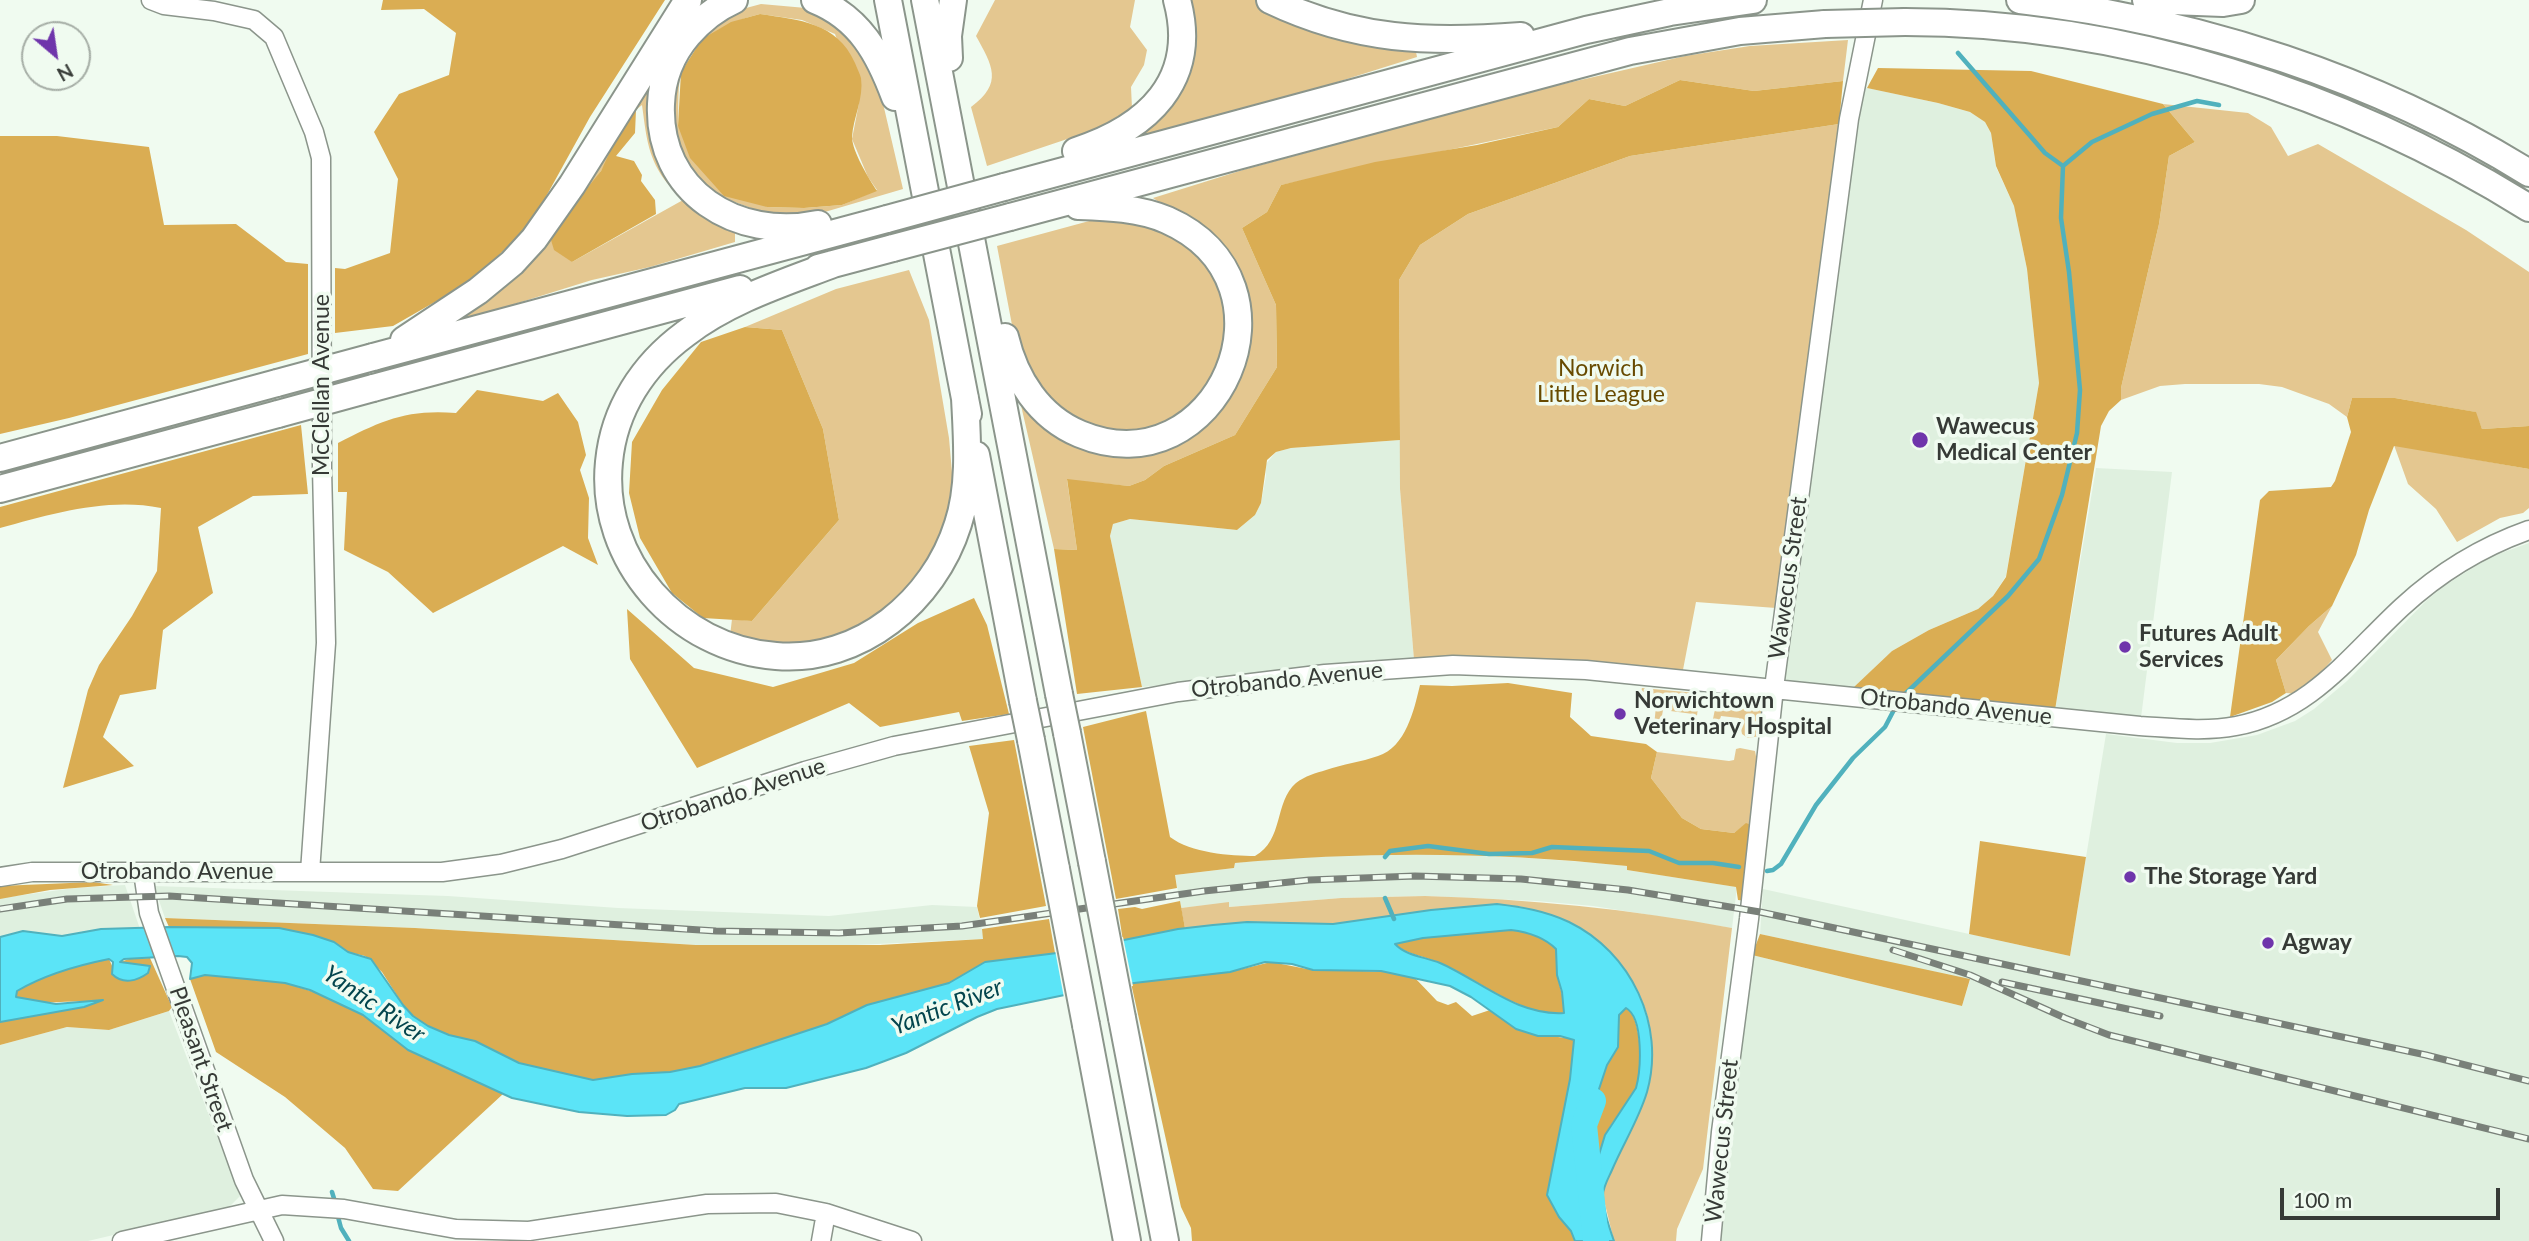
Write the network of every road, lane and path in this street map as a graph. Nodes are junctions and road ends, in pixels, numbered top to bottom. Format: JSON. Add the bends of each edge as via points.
{"nodes":[{"id":1,"x":151,"y":0,"type":"edge"},
{"id":2,"x":688,"y":0,"type":"edge"},
{"id":3,"x":734,"y":0,"type":"edge"},
{"id":4,"x":815,"y":0,"type":"edge"},
{"id":5,"x":888,"y":0,"type":"edge"},
{"id":6,"x":925,"y":0,"type":"edge"},
{"id":7,"x":953,"y":0,"type":"edge"},
{"id":8,"x":1177,"y":0,"type":"edge"},
{"id":9,"x":1270,"y":0,"type":"edge"},
{"id":10,"x":1754,"y":0,"type":"edge"},
{"id":11,"x":1873,"y":0,"type":"edge"},
{"id":12,"x":2020,"y":0,"type":"edge"},
{"id":13,"x":2146,"y":0,"type":"edge"},
{"id":14,"x":2241,"y":0,"type":"edge"},
{"id":15,"x":1586,"y":30,"type":"junction"},
{"id":16,"x":948,"y":119,"type":"junction"},
{"id":17,"x":921,"y":172,"type":"junction"},
{"id":18,"x":2529,"y":173,"type":"edge"},
{"id":19,"x":1013,"y":185,"type":"junction"},
{"id":20,"x":1051,"y":205,"type":"junction"},
{"id":21,"x":2529,"y":208,"type":"edge"},
{"id":22,"x":883,"y":220,"type":"junction"},
{"id":23,"x":832,"y":264,"type":"junction"},
{"id":24,"x":978,"y":268,"type":"junction"},
{"id":25,"x":375,"y":357,"type":"junction"},
{"id":26,"x":965,"y":398,"type":"junction"},
{"id":27,"x":0,"y":458,"type":"edge"},
{"id":28,"x":0,"y":489,"type":"edge"},
{"id":29,"x":2529,"y":530,"type":"edge"},
{"id":30,"x":1774,"y":688,"type":"junction"},
{"id":31,"x":143,"y":872,"type":"junction"},
{"id":32,"x":310,"y":872,"type":"junction"},
{"id":33,"x":0,"y":877,"type":"edge"},
{"id":34,"x":257,"y":1209,"type":"junction"},
{"id":35,"x":825,"y":1213,"type":"junction"},
{"id":36,"x":457,"y":1235,"type":"edge"},
{"id":37,"x":121,"y":1241,"type":"edge"},
{"id":38,"x":274,"y":1241,"type":"edge"},
{"id":39,"x":821,"y":1241,"type":"edge"},
{"id":40,"x":912,"y":1241,"type":"edge"},
{"id":41,"x":1128,"y":1241,"type":"edge"},
{"id":42,"x":1165,"y":1241,"type":"edge"},
{"id":43,"x":1711,"y":1241,"type":"edge"}],
"edges":[{"from":1,"to":32,"type":"street","name":"McClellan Avenue","via":[[254,20],[274,37],[321,159],[326,643]]},
{"from":2,"to":25,"type":"highway","via":[[534,239],[478,291]]},
{"from":3,"to":22,"type":"highway","via":[[692,31],[667,69],[661,125],[674,166],[708,204],[754,225],[787,228],[848,217]]},
{"from":4,"to":17,"type":"highway","via":[[846,16],[872,46]]},
{"from":5,"to":17,"type":"highway"},
{"from":6,"to":16,"type":"highway"},
{"from":7,"to":16,"type":"highway"},
{"from":8,"to":19,"type":"highway","via":[[1181,30],[1178,61],[1150,111],[1106,141],[1073,152]]},
{"from":9,"to":15,"type":"highway","via":[[1332,24],[1412,39],[1468,40]]},
{"from":10,"to":15,"type":"highway"},
{"from":11,"to":30,"type":"street","name":"Wawecus Street","via":[[1849,119]]},
{"from":12,"to":18,"type":"highway","via":[[2155,22],[2283,58],[2422,115]]},
{"from":13,"to":14,"type":"highway"},
{"from":15,"to":19,"type":"highway"},
{"from":16,"to":24,"type":"highway"},
{"from":17,"to":26,"type":"highway"},
{"from":19,"to":22,"type":"highway","bridge":true},
{"from":20,"to":21,"type":"highway","bridge":true,"via":[[1630,51],[1727,33],[1905,22],[2085,39],[2248,78],[2393,134]]},
{"from":20,"to":23,"type":"highway","bridge":true},
{"from":20,"to":24,"type":"highway","via":[[1115,208],[1165,219],[1196,238],[1223,268],[1237,306],[1237,346],[1224,383],[1195,418],[1162,436],[1129,443],[1084,436],[1053,419],[1038,405],[1017,371],[999,310]]},
{"from":22,"to":25,"type":"highway"},
{"from":23,"to":26,"type":"highway","via":[[696,326],[651,365],[624,406],[610,455],[612,511],[630,565],[662,605],[714,639],[765,655],[825,652],[874,632],[921,593],[953,538],[964,491]]},
{"from":23,"to":28,"type":"highway","bridge":true},
{"from":24,"to":42,"type":"highway","bridge":true},
{"from":25,"to":27,"type":"highway","bridge":true},
{"from":26,"to":41,"type":"highway","bridge":true},
{"from":29,"to":30,"type":"street","name":"Otrobando Avenue","via":[[2465,558],[2433,581],[2306,698],[2272,716],[2237,726],[2200,730],[2152,727]]},
{"from":30,"to":32,"type":"street","name":"Otrobando Avenue","via":[[1586,670],[1453,665],[1325,674],[1178,692],[894,746],[500,864],[442,872]]},
{"from":30,"to":43,"type":"street","name":"Wawecus Street"},
{"from":31,"to":32,"type":"street","name":"Otrobando Avenue"},
{"from":31,"to":33,"type":"street","name":"Otrobando Avenue","via":[[30,872]]},
{"from":31,"to":34,"type":"street","name":"Pleasant Street","via":[[146,903]]},
{"from":34,"to":36,"type":"street","via":[[282,1205],[337,1208]]},
{"from":34,"to":37,"type":"street"},
{"from":34,"to":38,"type":"street","name":"Pleasant Street"},
{"from":35,"to":36,"type":"street","via":[[776,1203],[707,1204],[529,1231]]},
{"from":35,"to":39,"type":"street"},
{"from":35,"to":40,"type":"street"}]}
